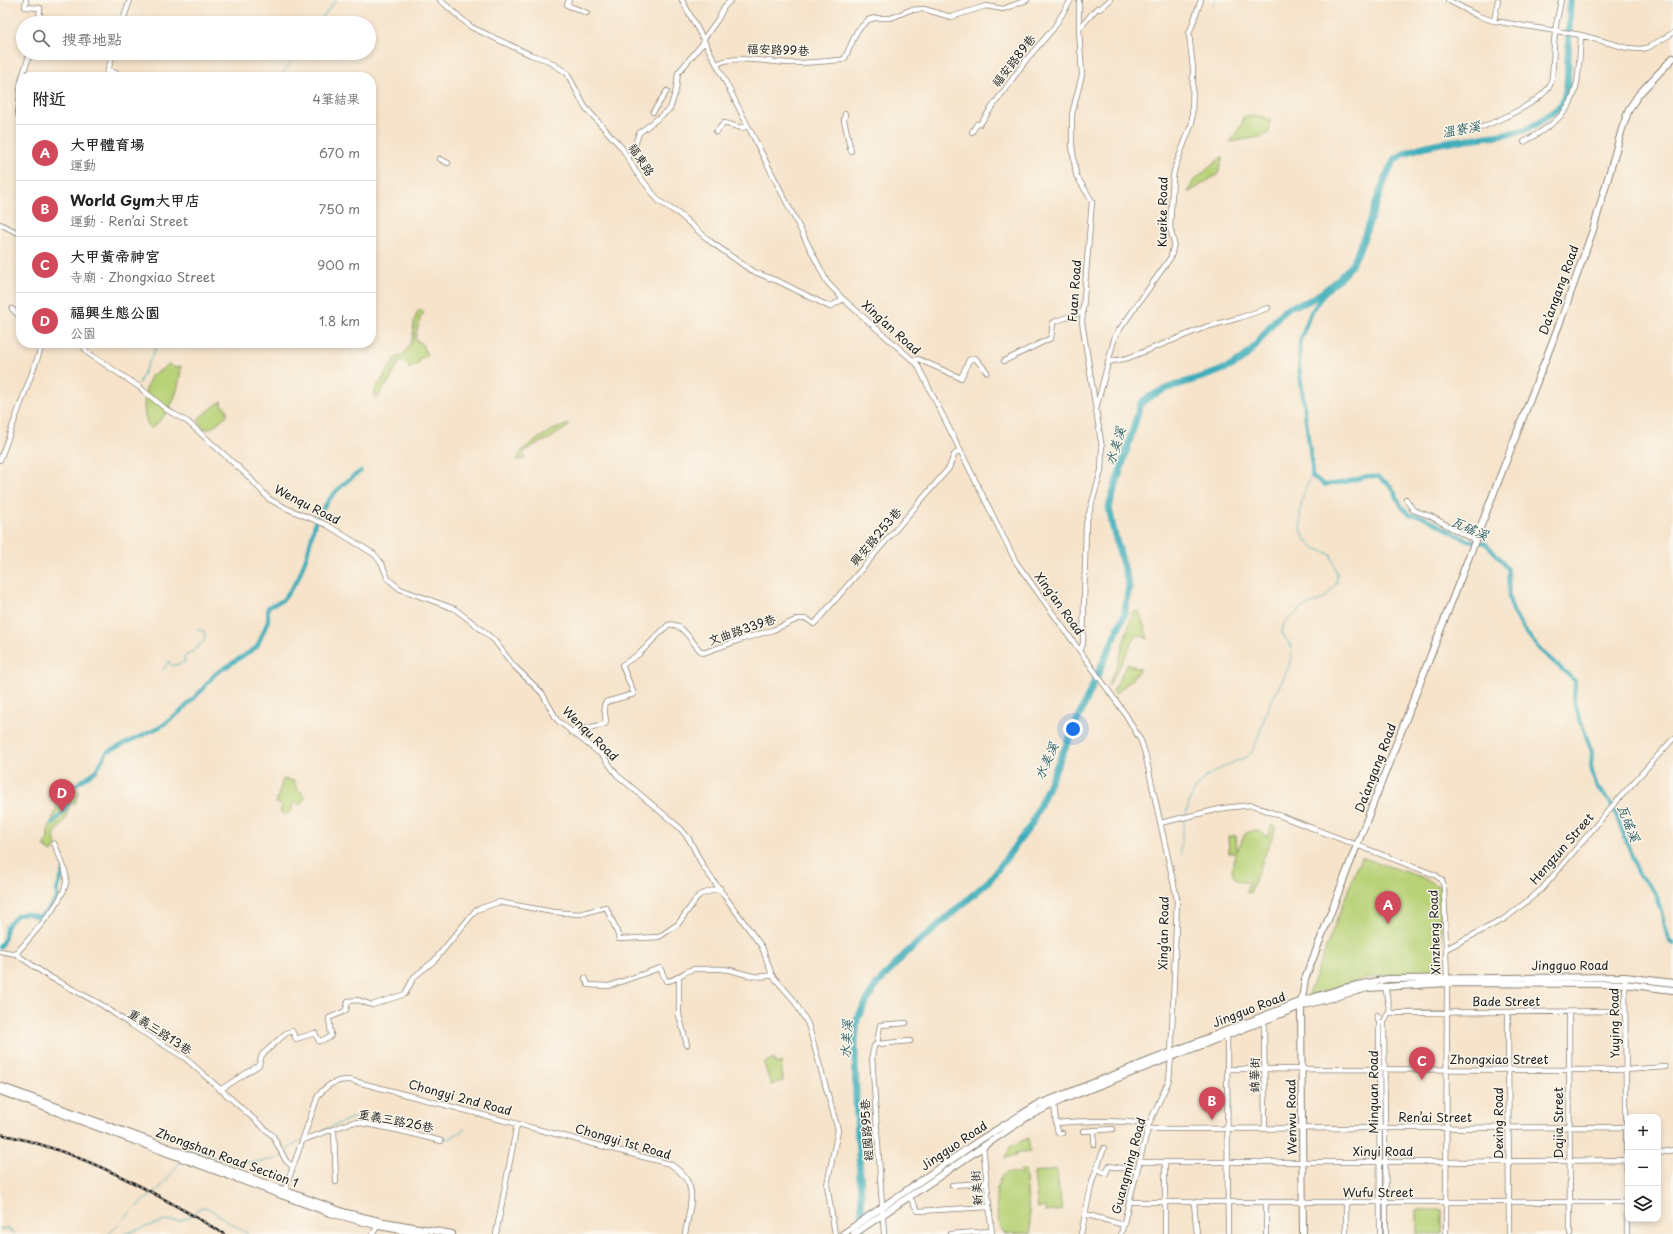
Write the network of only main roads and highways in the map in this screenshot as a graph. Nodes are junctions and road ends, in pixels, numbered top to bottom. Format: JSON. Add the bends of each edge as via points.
{"nodes":[{"id":1,"x":1673,"y":58,"type":"edge"},
{"id":2,"x":1446,"y":980,"type":"junction"},
{"id":3,"x":1673,"y":983,"type":"edge"},
{"id":4,"x":1673,"y":990,"type":"edge"},
{"id":5,"x":1302,"y":1003,"type":"junction"},
{"id":6,"x":1226,"y":1034,"type":"junction"},
{"id":7,"x":1171,"y":1056,"type":"junction"},
{"id":8,"x":0,"y":1086,"type":"edge"},
{"id":9,"x":0,"y":1091,"type":"edge"},
{"id":10,"x":49,"y":1106,"type":"junction"},
{"id":11,"x":982,"y":1143,"type":"junction"},
{"id":12,"x":379,"y":1223,"type":"junction"},
{"id":13,"x":853,"y":1231,"type":"edge"},
{"id":14,"x":424,"y":1234,"type":"edge"},
{"id":15,"x":452,"y":1234,"type":"edge"},
{"id":16,"x":843,"y":1234,"type":"edge"},
{"id":17,"x":1303,"y":1234,"type":"edge"}],
"edges":[{"from":1,"to":5,"type":"main road","name":"Da’angang Road","via":[[1639,94],[1629,110],[1593,230],[1562,317],[1305,979]]},
{"from":2,"to":3,"type":"main road","name":"Jingguo Road","via":[[1625,977]]},
{"from":2,"to":4,"type":"main road","name":"Jingguo Road","via":[[1624,984]]},
{"from":2,"to":5,"type":"main road","name":"Jingguo Road","via":[[1386,986]]},
{"from":2,"to":5,"type":"main road","name":"Jingguo Road","via":[[1387,979],[1365,982]]},
{"from":5,"to":6,"type":"main road","name":"Jingguo Road"},
{"from":5,"to":6,"type":"main road","name":"Jingguo Road","via":[[1264,1022]]},
{"from":5,"to":17,"type":"main road","name":"Wenwu Road"},
{"from":6,"to":7,"type":"main road","name":"Jingguo Road"},
{"from":7,"to":11,"type":"main road","name":"Jingguo Road","via":[[1054,1104]]},
{"from":7,"to":11,"type":"main road","name":"Jingguo Road","via":[[1037,1105]]},
{"from":8,"to":10,"type":"main road","name":"Zhongshan Road Section 1"},
{"from":9,"to":10,"type":"main road","name":"Zhongshan Road Section 1"},
{"from":10,"to":12,"type":"main road","name":"Zhongshan Road Section 1","via":[[283,1193]]},
{"from":11,"to":13,"type":"main road","name":"Jingguo Road","via":[[875,1212]]},
{"from":11,"to":13,"type":"main road","name":"Jingguo Road","via":[[879,1218]]},
{"from":12,"to":14,"type":"main road","name":"Zhongshan Road Section 1"},
{"from":12,"to":15,"type":"main road","name":"Zhongshan Road Section 1"},
{"from":13,"to":16,"type":"main road"}]}
